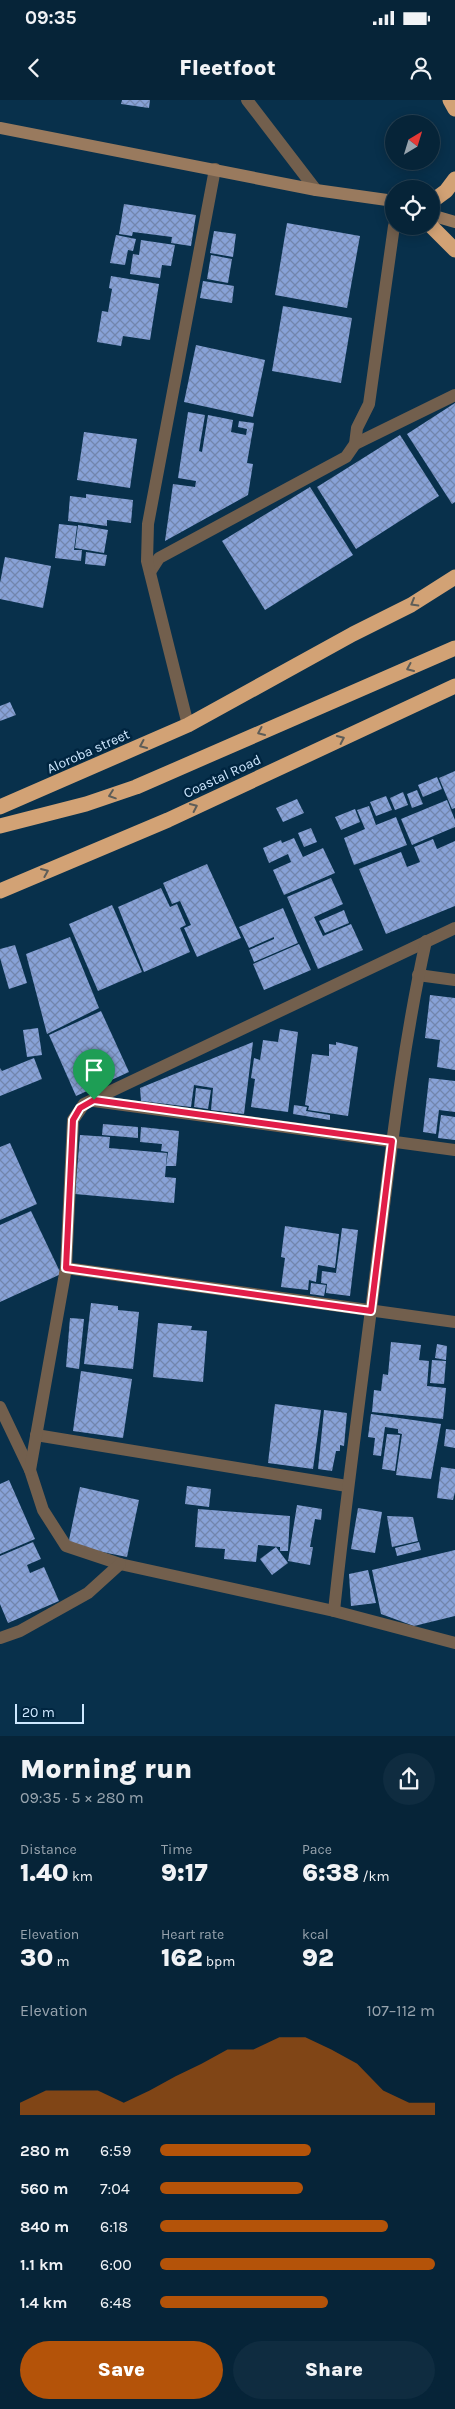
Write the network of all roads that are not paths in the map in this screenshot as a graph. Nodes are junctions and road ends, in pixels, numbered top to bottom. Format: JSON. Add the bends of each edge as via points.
{"nodes":[{"id":1,"x":247,"y":100,"type":"edge"},
{"id":2,"x":450,"y":100,"type":"edge"},
{"id":3,"x":455,"y":109,"type":"edge"},
{"id":4,"x":0,"y":128,"type":"edge"},
{"id":5,"x":214,"y":169,"type":"junction"},
{"id":6,"x":455,"y":180,"type":"edge"},
{"id":7,"x":316,"y":190,"type":"junction"},
{"id":8,"x":440,"y":195,"type":"edge"},
{"id":9,"x":385,"y":200,"type":"edge"},
{"id":10,"x":440,"y":218,"type":"edge"},
{"id":11,"x":455,"y":222,"type":"edge"},
{"id":12,"x":393,"y":235,"type":"edge"},
{"id":13,"x":440,"y":235,"type":"edge"},
{"id":14,"x":455,"y":250,"type":"edge"},
{"id":15,"x":455,"y":395,"type":"edge"},
{"id":16,"x":355,"y":444,"type":"junction"},
{"id":17,"x":150,"y":572,"type":"junction"},
{"id":18,"x":455,"y":577,"type":"edge"},
{"id":19,"x":455,"y":648,"type":"edge"},
{"id":20,"x":455,"y":686,"type":"edge"},
{"id":21,"x":188,"y":725,"type":"junction"},
{"id":22,"x":0,"y":808,"type":"edge"},
{"id":23,"x":0,"y":826,"type":"edge"},
{"id":24,"x":0,"y":891,"type":"edge"},
{"id":25,"x":455,"y":928,"type":"edge"},
{"id":26,"x":426,"y":941,"type":"junction"},
{"id":27,"x":418,"y":976,"type":"junction"},
{"id":28,"x":455,"y":980,"type":"edge"},
{"id":29,"x":94,"y":1100,"type":"junction"},
{"id":30,"x":392,"y":1141,"type":"junction"},
{"id":31,"x":455,"y":1150,"type":"edge"},
{"id":32,"x":66,"y":1268,"type":"junction"},
{"id":33,"x":371,"y":1311,"type":"junction"},
{"id":34,"x":455,"y":1322,"type":"edge"},
{"id":35,"x":0,"y":1407,"type":"edge"},
{"id":36,"x":36,"y":1435,"type":"junction"},
{"id":37,"x":30,"y":1470,"type":"junction"},
{"id":38,"x":347,"y":1486,"type":"junction"},
{"id":39,"x":120,"y":1564,"type":"junction"},
{"id":40,"x":334,"y":1610,"type":"junction"},
{"id":41,"x":0,"y":1638,"type":"edge"},
{"id":42,"x":455,"y":1644,"type":"edge"}],
"edges":[{"from":1,"to":7,"type":"street"},
{"from":2,"to":3,"type":"highway"},
{"from":4,"to":5,"type":"street"},
{"from":5,"to":7,"type":"street"},
{"from":5,"to":17,"type":"street","via":[[148,524],[147,561]]},
{"from":6,"to":8,"type":"highway"},
{"from":7,"to":9,"type":"street"},
{"from":10,"to":11,"type":"street"},
{"from":12,"to":16,"type":"street","via":[[368,404],[357,428]]},
{"from":13,"to":14,"type":"highway"},
{"from":15,"to":16,"type":"street"},
{"from":16,"to":17,"type":"street","via":[[346,457],[159,558]]},
{"from":17,"to":21,"type":"street"},
{"from":18,"to":21,"type":"highway","one_way":true,"via":[[412,605]]},
{"from":19,"to":23,"type":"highway","one_way":true,"via":[[136,787],[86,804]]},
{"from":24,"to":20,"type":"highway","name":"Coastal Road","one_way":true,"via":[[168,820]]},
{"from":21,"to":22,"type":"highway","name":"Aloroba street","one_way":true},
{"from":25,"to":26,"type":"street"},
{"from":26,"to":27,"type":"street"},
{"from":26,"to":29,"type":"street"},
{"from":27,"to":28,"type":"street"},
{"from":27,"to":30,"type":"street"},
{"from":29,"to":30,"type":"street"},
{"from":29,"to":32,"type":"street","via":[[80,1108],[73,1120]]},
{"from":30,"to":31,"type":"street"},
{"from":30,"to":33,"type":"street"},
{"from":32,"to":33,"type":"street"},
{"from":32,"to":36,"type":"street"},
{"from":33,"to":34,"type":"street"},
{"from":33,"to":38,"type":"street"},
{"from":35,"to":37,"type":"street"},
{"from":36,"to":37,"type":"street"},
{"from":36,"to":38,"type":"street"},
{"from":37,"to":39,"type":"street","via":[[43,1510],[66,1546]]},
{"from":38,"to":40,"type":"street"},
{"from":39,"to":40,"type":"street"},
{"from":39,"to":41,"type":"street","via":[[88,1593],[20,1631]]},
{"from":40,"to":42,"type":"street"}]}
